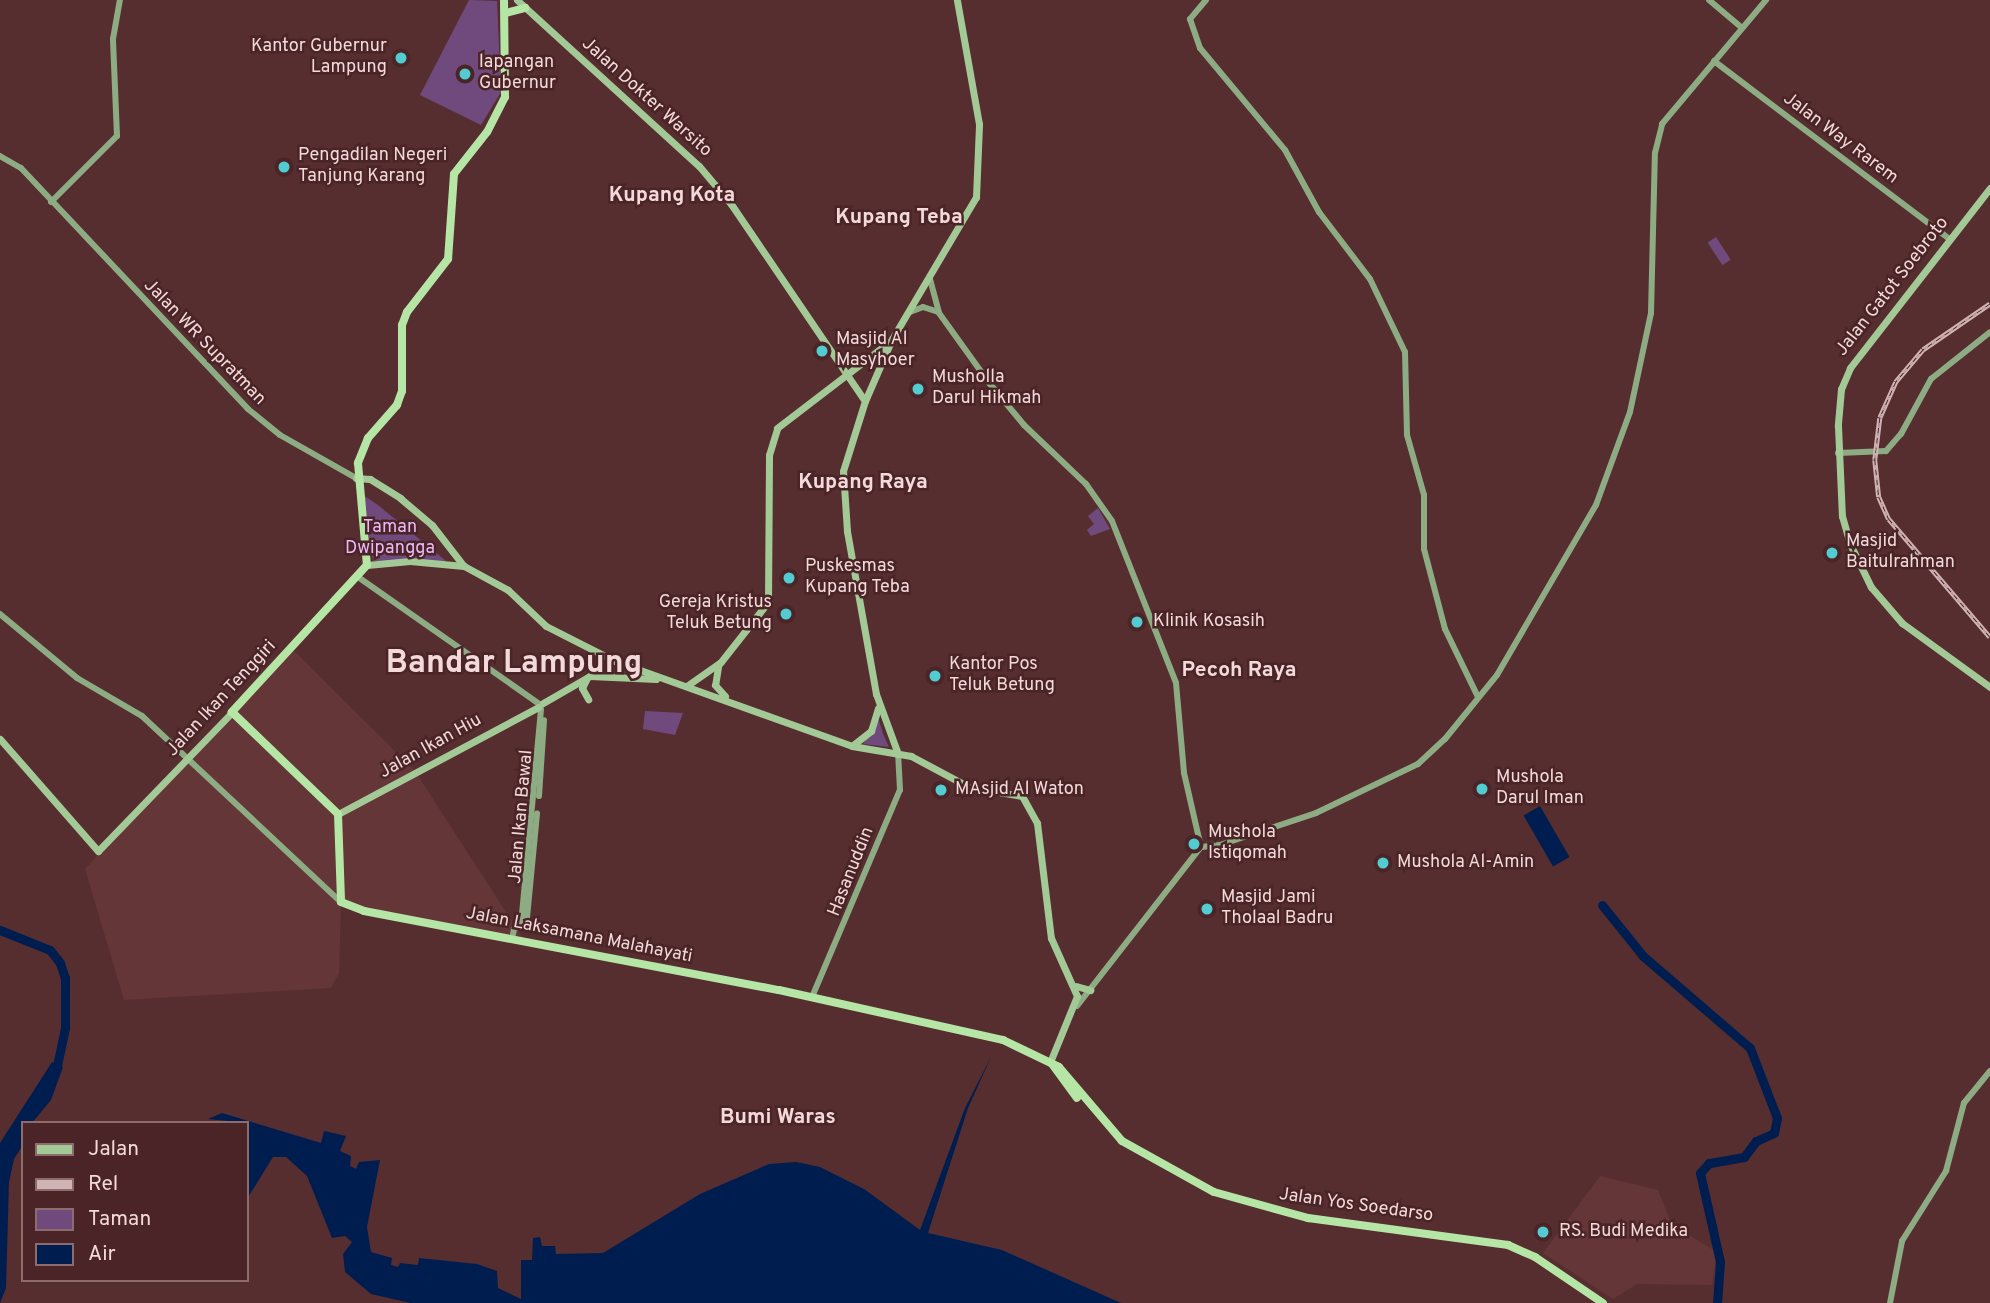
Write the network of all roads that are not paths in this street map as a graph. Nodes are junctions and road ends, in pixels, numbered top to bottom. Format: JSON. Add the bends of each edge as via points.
{"nodes":[{"id":1,"x":120,"y":0,"type":"edge"},
{"id":2,"x":504,"y":0,"type":"edge"},
{"id":3,"x":517,"y":0,"type":"edge"},
{"id":4,"x":957,"y":0,"type":"edge"},
{"id":5,"x":1206,"y":0,"type":"edge"},
{"id":6,"x":1709,"y":0,"type":"edge"},
{"id":7,"x":1766,"y":0,"type":"edge"},
{"id":8,"x":525,"y":8,"type":"junction"},
{"id":9,"x":506,"y":13,"type":"junction"},
{"id":10,"x":1742,"y":28,"type":"junction"},
{"id":11,"x":1714,"y":61,"type":"junction"},
{"id":12,"x":0,"y":156,"type":"edge"},
{"id":13,"x":1990,"y":188,"type":"edge"},
{"id":14,"x":51,"y":202,"type":"junction"},
{"id":15,"x":1950,"y":239,"type":"junction"},
{"id":16,"x":930,"y":279,"type":"junction"},
{"id":17,"x":910,"y":312,"type":"junction"},
{"id":18,"x":939,"y":313,"type":"junction"},
{"id":19,"x":1990,"y":332,"type":"edge"},
{"id":20,"x":892,"y":339,"type":"junction"},
{"id":21,"x":866,"y":361,"type":"junction"},
{"id":22,"x":880,"y":365,"type":"junction"},
{"id":23,"x":846,"y":375,"type":"junction"},
{"id":24,"x":864,"y":401,"type":"junction"},
{"id":25,"x":1838,"y":453,"type":"junction"},
{"id":26,"x":356,"y":478,"type":"junction"},
{"id":27,"x":367,"y":565,"type":"junction"},
{"id":28,"x":464,"y":566,"type":"junction"},
{"id":29,"x":358,"y":577,"type":"junction"},
{"id":30,"x":0,"y":614,"type":"edge"},
{"id":31,"x":720,"y":663,"type":"junction"},
{"id":32,"x":590,"y":676,"type":"junction"},
{"id":33,"x":704,"y":677,"type":"junction"},
{"id":34,"x":671,"y":680,"type":"junction"},
{"id":35,"x":688,"y":685,"type":"junction"},
{"id":36,"x":1990,"y":687,"type":"edge"},
{"id":37,"x":704,"y":690,"type":"junction"},
{"id":38,"x":1478,"y":697,"type":"junction"},
{"id":39,"x":588,"y":699,"type":"dead end"},
{"id":40,"x":728,"y":699,"type":"junction"},
{"id":41,"x":541,"y":706,"type":"junction"},
{"id":42,"x":879,"y":708,"type":"junction"},
{"id":43,"x":232,"y":712,"type":"junction"},
{"id":44,"x":0,"y":739,"type":"edge"},
{"id":45,"x":852,"y":746,"type":"junction"},
{"id":46,"x":898,"y":754,"type":"junction"},
{"id":47,"x":187,"y":760,"type":"junction"},
{"id":48,"x":338,"y":814,"type":"junction"},
{"id":49,"x":1201,"y":847,"type":"junction"},
{"id":50,"x":341,"y":902,"type":"junction"},
{"id":51,"x":524,"y":927,"type":"junction"},
{"id":52,"x":512,"y":940,"type":"junction"},
{"id":53,"x":526,"y":943,"type":"junction"},
{"id":54,"x":1076,"y":986,"type":"junction"},
{"id":55,"x":1090,"y":990,"type":"junction"},
{"id":56,"x":812,"y":998,"type":"junction"},
{"id":57,"x":1077,"y":1006,"type":"junction"},
{"id":58,"x":1052,"y":1049,"type":"junction"},
{"id":59,"x":1040,"y":1055,"type":"junction"},
{"id":60,"x":1051,"y":1063,"type":"junction"},
{"id":61,"x":1990,"y":1071,"type":"edge"},
{"id":62,"x":1338,"y":1224,"type":"junction"},
{"id":63,"x":1595,"y":1303,"type":"edge"},
{"id":64,"x":1603,"y":1303,"type":"edge"},
{"id":65,"x":1890,"y":1303,"type":"edge"}],
"edges":[{"from":1,"to":14,"type":"street","via":[[113,39],[117,136]]},
{"from":2,"to":9,"type":"highway"},
{"from":3,"to":8,"type":"main road","name":"Jalan Dokter Warsito"},
{"from":4,"to":16,"type":"main road","via":[[979,124],[979,178],[973,203]]},
{"from":5,"to":38,"type":"street","via":[[1190,19],[1195,41],[1285,150],[1318,212],[1370,279],[1405,352],[1407,435],[1424,495],[1426,556],[1446,629]]},
{"from":6,"to":10,"type":"street"},
{"from":7,"to":10,"type":"street"},
{"from":8,"to":9,"type":"highway"},
{"from":8,"to":23,"type":"main road","name":"Jalan Dokter Warsito","via":[[699,166],[731,204]]},
{"from":9,"to":26,"type":"highway","via":[[505,97],[487,132],[454,174],[448,258],[407,312],[402,325],[402,391],[363,445]]},
{"from":10,"to":11,"type":"street"},
{"from":11,"to":15,"type":"street","name":"Jalan Way Rarem"},
{"from":11,"to":38,"type":"street","via":[[1665,117],[1658,133],[1650,324],[1630,412],[1608,473],[1590,516],[1499,671]]},
{"from":12,"to":14,"type":"street","name":"Jalan WR Supratman","via":[[21,168]]},
{"from":13,"to":15,"type":"main road","name":"Jalan Gatot Soebroto"},
{"from":14,"to":26,"type":"street","name":"Jalan WR Supratman","via":[[247,410],[280,435]]},
{"from":15,"to":25,"type":"main road","name":"Jalan Gatot Soebroto","via":[[1850,368],[1839,401]]},
{"from":16,"to":17,"type":"main road"},
{"from":16,"to":18,"type":"street"},
{"from":17,"to":18,"type":"street","via":[[923,307]]},
{"from":17,"to":20,"type":"main road"},
{"from":18,"to":49,"type":"street","via":[[1007,406],[1086,484],[1112,521],[1176,684],[1184,773]]},
{"from":19,"to":25,"type":"street","via":[[1931,379],[1901,434],[1886,451]]},
{"from":20,"to":21,"type":"main road"},
{"from":20,"to":22,"type":"main road"},
{"from":21,"to":22,"type":"main road"},
{"from":21,"to":23,"type":"main road"},
{"from":22,"to":24,"type":"main road"},
{"from":23,"to":24,"type":"main road","name":"Jalan Dokter Warsito"},
{"from":23,"to":31,"type":"main road","via":[[789,416],[772,436],[768,602]]},
{"from":24,"to":42,"type":"main road","via":[[846,452],[843,483]]},
{"from":25,"to":36,"type":"main road","name":"Jalan Gatot Soebroto","via":[[1846,530],[1871,587],[1902,623]]},
{"from":26,"to":27,"type":"highway"},
{"from":26,"to":28,"type":"main road","via":[[370,479],[400,498],[437,531]]},
{"from":27,"to":28,"type":"main road","via":[[410,561]]},
{"from":27,"to":29,"type":"highway","name":"Jalan Ikan Tenggiri"},
{"from":28,"to":34,"type":"main road","via":[[508,590],[569,639]]},
{"from":29,"to":41,"type":"street"},
{"from":29,"to":43,"type":"highway","name":"Jalan Ikan Tenggiri"},
{"from":30,"to":47,"type":"street","via":[[77,678],[130,706]]},
{"from":31,"to":33,"type":"main road"},
{"from":31,"to":40,"type":"main road","via":[[715,685]]},
{"from":32,"to":34,"type":"main road"},
{"from":32,"to":39,"type":"main road","via":[[582,688]]},
{"from":32,"to":41,"type":"main road","name":"Jalan Ikan Hiu"},
{"from":33,"to":35,"type":"main road"},
{"from":33,"to":37,"type":"main road","via":[[710,685]]},
{"from":34,"to":35,"type":"main road"},
{"from":35,"to":37,"type":"main road"},
{"from":37,"to":40,"type":"main road"},
{"from":38,"to":49,"type":"street","via":[[1445,739],[1412,767],[1316,813]]},
{"from":40,"to":45,"type":"main road"},
{"from":41,"to":48,"type":"main road","name":"Jalan Ikan Hiu"},
{"from":41,"to":51,"type":"street","name":"Jalan Ikan Bawal"},
{"from":42,"to":45,"type":"main road","via":[[871,731]]},
{"from":42,"to":46,"type":"main road"},
{"from":43,"to":47,"type":"main road","name":"Jalan Ikan Tenggiri"},
{"from":43,"to":48,"type":"highway"},
{"from":44,"to":47,"type":"main road","name":"Jalan Ikan Tenggiri","via":[[98,851]]},
{"from":45,"to":46,"type":"main road"},
{"from":46,"to":54,"type":"main road","via":[[911,756],[969,787],[1017,793],[1030,804],[1037,823],[1052,941]]},
{"from":46,"to":56,"type":"street","name":"Hasanuddin","via":[[900,790]]},
{"from":47,"to":50,"type":"street"},
{"from":48,"to":50,"type":"highway"},
{"from":49,"to":55,"type":"street"},
{"from":50,"to":52,"type":"highway","name":"Jalan Laksamana Malahayati"},
{"from":51,"to":52,"type":"street","name":"Jalan Ikan Bawal","via":[[514,929]]},
{"from":51,"to":53,"type":"street","name":"Jalan Ikan Bawal"},
{"from":52,"to":53,"type":"highway","name":"Jalan Laksamana Malahayati"},
{"from":53,"to":56,"type":"highway","name":"Jalan Laksamana Malahayati"},
{"from":54,"to":55,"type":"main road"},
{"from":54,"to":57,"type":"main road"},
{"from":55,"to":57,"type":"street"},
{"from":56,"to":59,"type":"highway","name":"Jalan Laksamana Malahayati","via":[[989,1036]]},
{"from":57,"to":58,"type":"main road"},
{"from":58,"to":59,"type":"main road"},
{"from":58,"to":60,"type":"main road"},
{"from":59,"to":60,"type":"highway","name":"Jalan Yos Soedarso"},
{"from":60,"to":62,"type":"highway","name":"Jalan Yos Soedarso","via":[[1122,1140],[1183,1177],[1269,1209]]},
{"from":61,"to":65,"type":"street","via":[[1964,1103],[1946,1171],[1902,1241]]},
{"from":62,"to":63,"type":"highway","name":"Jalan Yos Soedarso","via":[[1507,1249]]},
{"from":62,"to":64,"type":"highway","name":"Jalan Yos Soedarso","via":[[1508,1245],[1535,1257]]}]}
